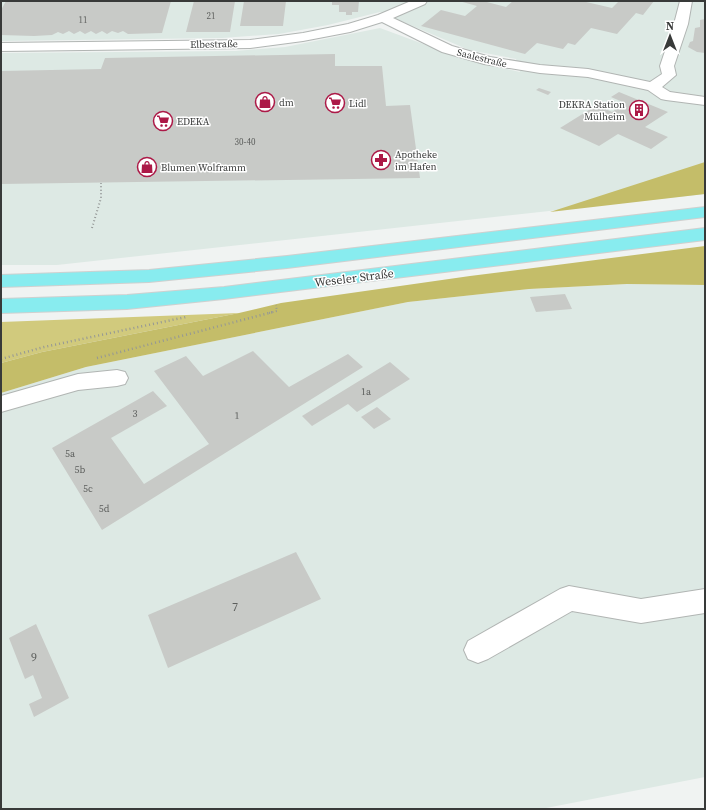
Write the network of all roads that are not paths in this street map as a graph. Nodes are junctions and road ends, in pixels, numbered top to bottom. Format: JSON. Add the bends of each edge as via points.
{"nodes":[{"id":1,"x":421,"y":1,"type":"edge"},
{"id":2,"x":686,"y":1,"type":"edge"},
{"id":3,"x":383,"y":18,"type":"junction"},
{"id":4,"x":1,"y":47,"type":"edge"},
{"id":5,"x":667,"y":66,"type":"junction"},
{"id":6,"x":617,"y":80,"type":"junction"},
{"id":7,"x":653,"y":87,"type":"junction"},
{"id":8,"x":705,"y":101,"type":"edge"},
{"id":9,"x":705,"y":212,"type":"edge"},
{"id":10,"x":705,"y":234,"type":"edge"},
{"id":11,"x":33,"y":280,"type":"junction"},
{"id":12,"x":1,"y":281,"type":"edge"},
{"id":13,"x":1,"y":290,"type":"edge"},
{"id":14,"x":1,"y":306,"type":"edge"},
{"id":15,"x":118,"y":378,"type":"dead end"},
{"id":16,"x":1,"y":404,"type":"edge"},
{"id":17,"x":705,"y":601,"type":"edge"},
{"id":18,"x":478,"y":650,"type":"dead end"}],
"edges":[{"from":1,"to":3,"type":"street","name":"Elbestraße"},
{"from":2,"to":5,"type":"street"},
{"from":3,"to":4,"type":"street","name":"Elbestraße","via":[[303,38],[250,44]]},
{"from":3,"to":6,"type":"street","name":"Saalestraße","via":[[448,49],[489,61],[588,73]]},
{"from":5,"to":6,"type":"street"},
{"from":5,"to":7,"type":"street","via":[[669,75]]},
{"from":6,"to":7,"type":"street","name":"Saalestraße"},
{"from":7,"to":8,"type":"street","name":"Saalestraße","via":[[666,96]]},
{"from":9,"to":11,"type":"main road","name":"Weseler Straße","via":[[149,276]]},
{"from":10,"to":14,"type":"main road","name":"Weseler Straße","via":[[275,288],[127,302]]},
{"from":11,"to":12,"type":"main road","name":"Weseler Straße"},
{"from":11,"to":13,"type":"main road","via":[[16,290]]},
{"from":15,"to":16,"type":"street","via":[[78,382]]},
{"from":17,"to":18,"type":"street","via":[[641,611],[570,598]]}]}
